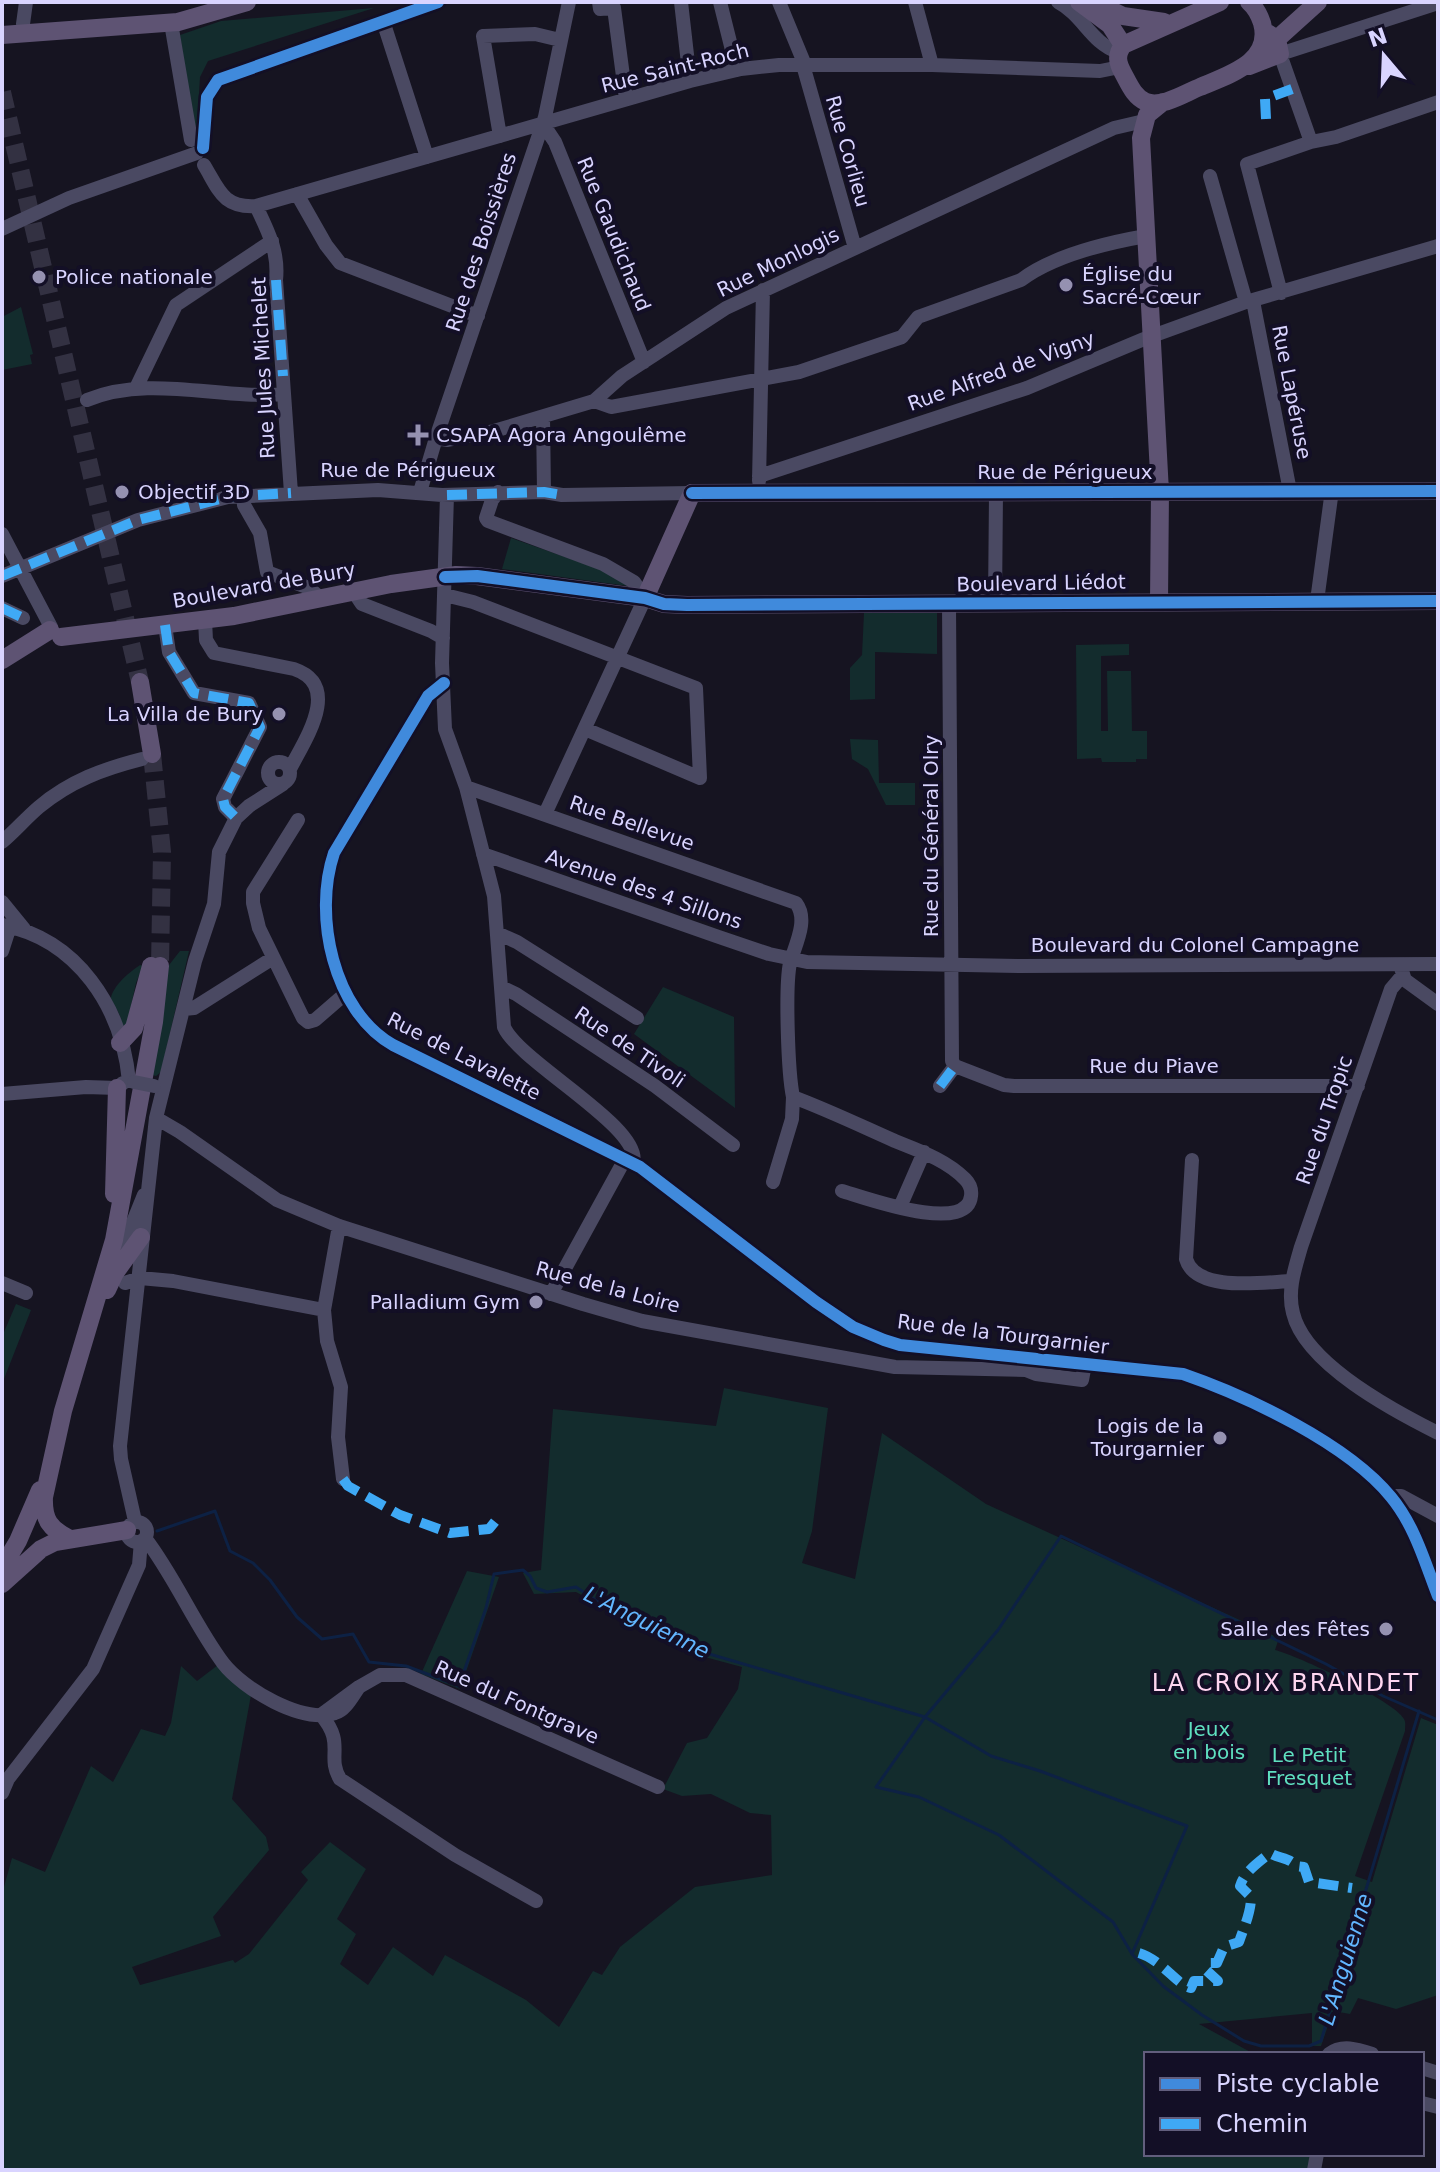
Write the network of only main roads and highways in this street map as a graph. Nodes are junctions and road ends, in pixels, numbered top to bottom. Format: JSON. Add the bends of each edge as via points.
{"nodes":[{"id":1,"x":247,"y":2,"type":"edge"},
{"id":2,"x":1079,"y":2,"type":"edge"},
{"id":3,"x":1095,"y":2,"type":"edge"},
{"id":4,"x":1220,"y":2,"type":"edge"},
{"id":5,"x":1318,"y":2,"type":"edge"},
{"id":6,"x":1175,"y":21,"type":"junction"},
{"id":7,"x":1266,"y":24,"type":"edge"},
{"id":8,"x":2,"y":35,"type":"edge"},
{"id":9,"x":1120,"y":55,"type":"junction"},
{"id":10,"x":1239,"y":70,"type":"junction"},
{"id":11,"x":1163,"y":102,"type":"junction"},
{"id":12,"x":1141,"y":127,"type":"junction"},
{"id":13,"x":1438,"y":491,"type":"edge"},
{"id":14,"x":1160,"y":492,"type":"junction"},
{"id":15,"x":645,"y":598,"type":"junction"},
{"id":16,"x":1438,"y":601,"type":"edge"},
{"id":17,"x":1159,"y":602,"type":"junction"},
{"id":18,"x":10,"y":656,"type":"edge"},
{"id":19,"x":140,"y":682,"type":"tunnel mouth"},
{"id":20,"x":147,"y":756,"type":"tunnel mouth"},
{"id":21,"x":120,"y":1043,"type":"road end"},
{"id":22,"x":126,"y":1084,"type":"road end"},
{"id":23,"x":141,"y":1237,"type":"road end"},
{"id":24,"x":72,"y":1382,"type":"junction"},
{"id":25,"x":63,"y":1411,"type":"junction"},
{"id":26,"x":137,"y":1534,"type":"road end"},
{"id":27,"x":70,"y":1539,"type":"junction"},
{"id":28,"x":2,"y":1558,"type":"edge"},
{"id":29,"x":2,"y":1568,"type":"edge"},
{"id":30,"x":2,"y":1584,"type":"edge"}],
"edges":[{"from":1,"to":8,"type":"main road","via":[[171,23]]},
{"from":2,"to":9,"type":"main road","via":[[1110,25]]},
{"from":3,"to":6,"type":"main road","via":[[1133,18]]},
{"from":4,"to":6,"type":"main road"},
{"from":5,"to":7,"type":"main road"},
{"from":6,"to":9,"type":"main road"},
{"from":7,"to":10,"type":"main road"},
{"from":7,"to":10,"type":"main road","via":[[1261,50]]},
{"from":9,"to":11,"type":"main road","via":[[1138,97]]},
{"from":9,"to":12,"type":"main road"},
{"from":10,"to":11,"type":"main road"},
{"from":11,"to":12,"type":"main road"},
{"from":12,"to":14,"type":"main road"},
{"from":13,"to":14,"type":"main road","name":"Rue de Périgueux"},
{"from":14,"to":15,"type":"main road","name":"Rue de Périgueux","via":[[759,485],[692,493]]},
{"from":14,"to":17,"type":"main road"},
{"from":15,"to":17,"type":"main road","name":"Boulevard Liédot","via":[[687,605]]},
{"from":15,"to":18,"type":"main road","name":"Boulevard de Bury","via":[[477,576],[445,586],[426,578],[205,620],[91,634],[57,630]]},
{"from":16,"to":17,"type":"main road","name":"Boulevard Liédot"},
{"from":19,"to":20,"type":"main road"},
{"from":21,"to":24,"type":"main road","via":[[134,1028],[156,966],[154,1022],[114,1240]]},
{"from":22,"to":24,"type":"main road","via":[[112,1213]]},
{"from":23,"to":24,"type":"main road","via":[[111,1280]]},
{"from":24,"to":25,"type":"main road"},
{"from":25,"to":27,"type":"main road","via":[[43,1512],[50,1527]]},
{"from":25,"to":28,"type":"main road","via":[[28,1506]]},
{"from":25,"to":29,"type":"main road","via":[[39,1493]]},
{"from":26,"to":27,"type":"main road"},
{"from":27,"to":30,"type":"main road","via":[[41,1549]]}]}
